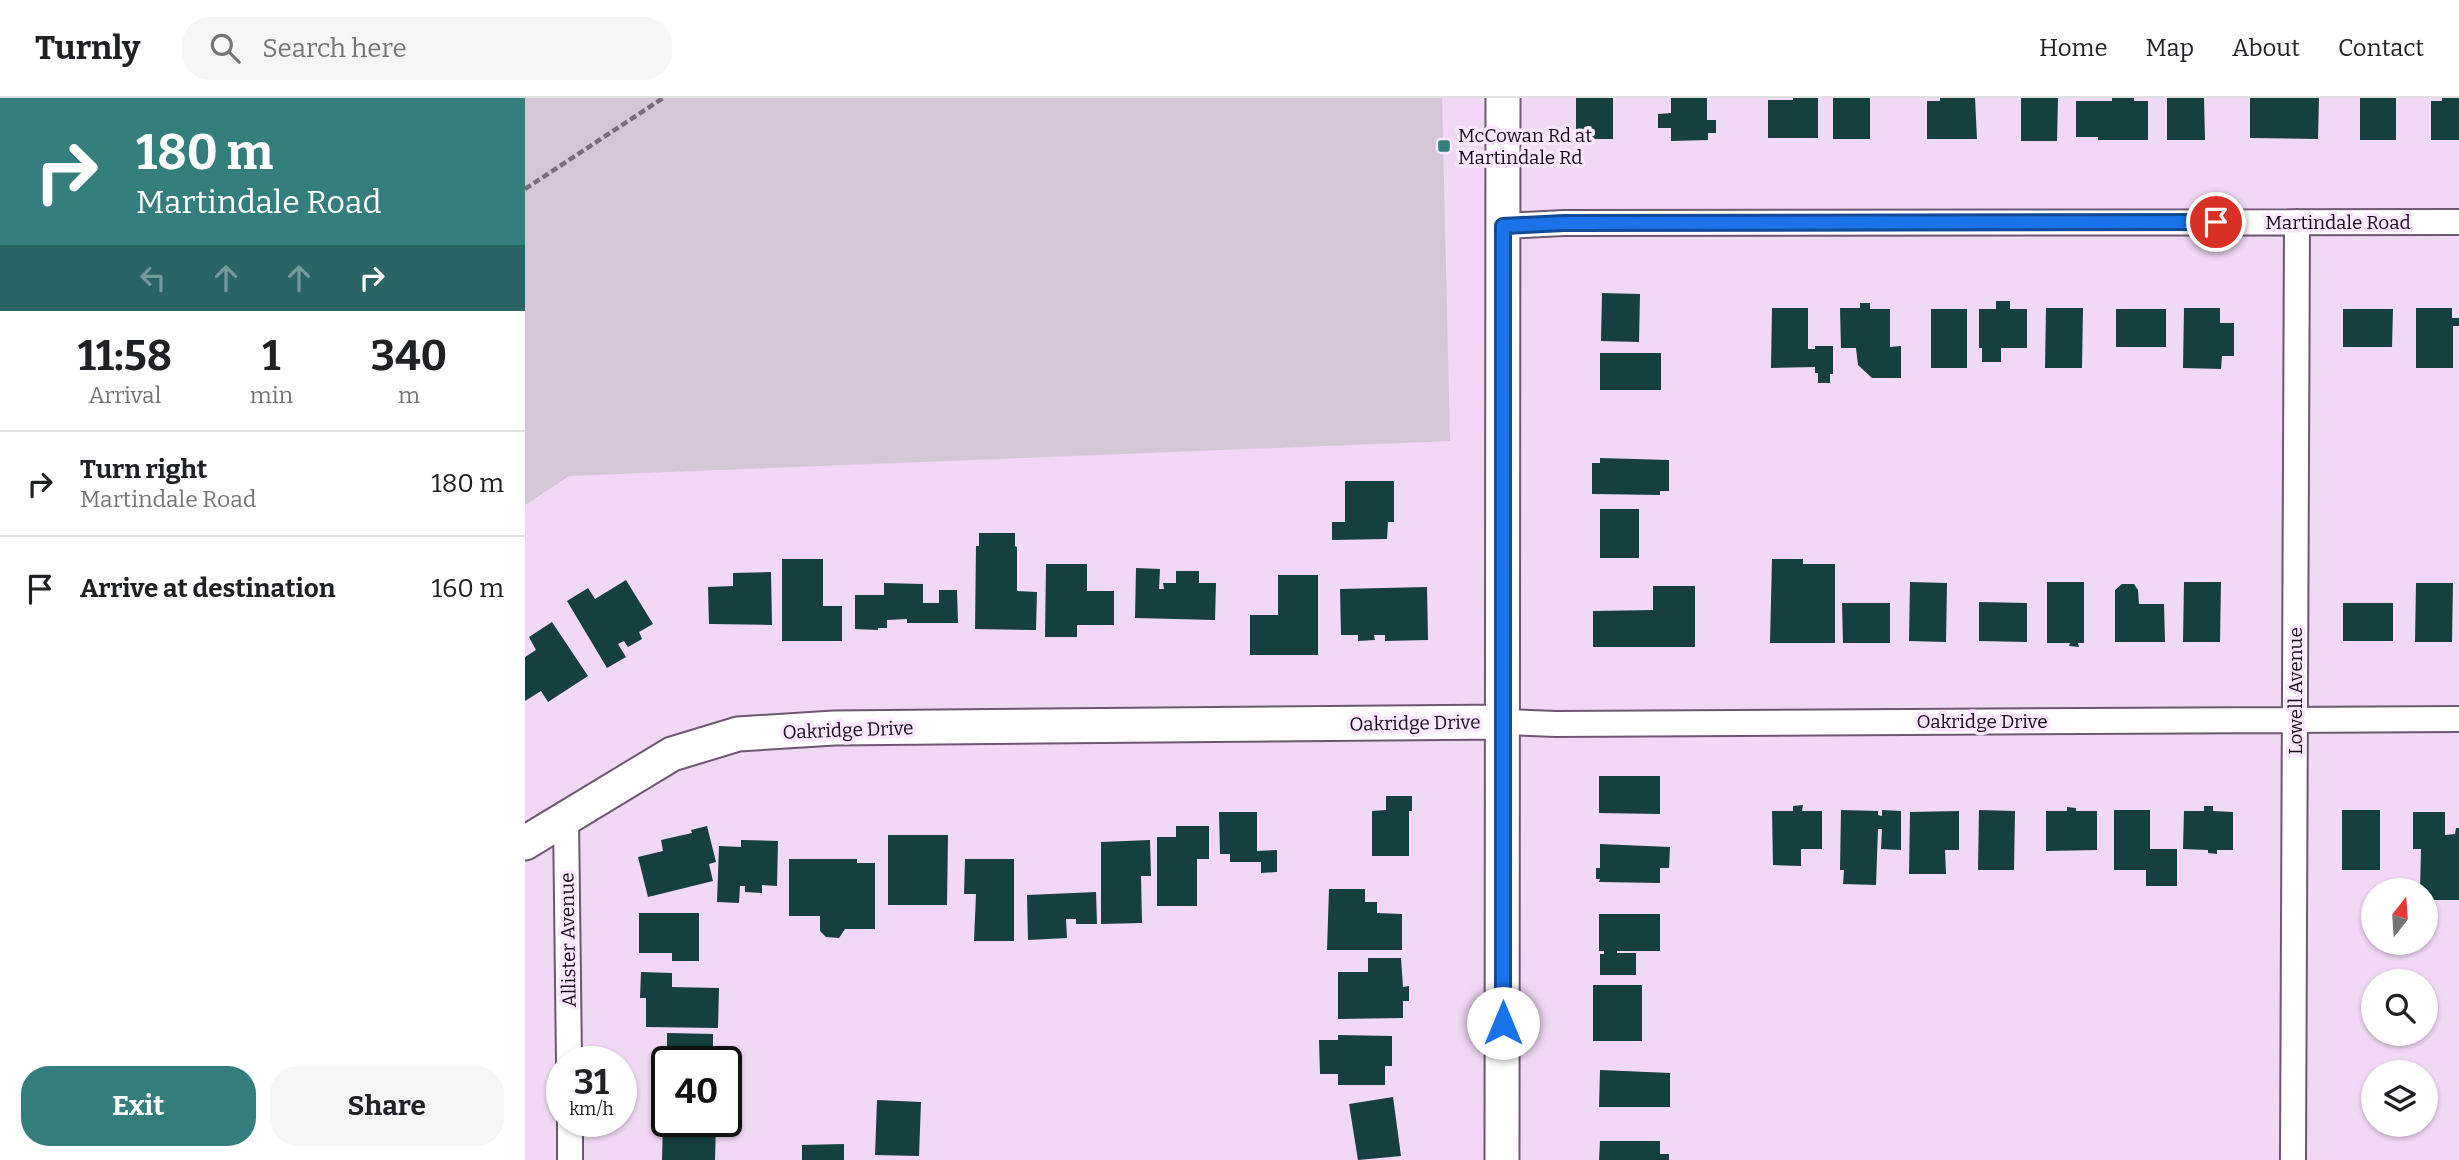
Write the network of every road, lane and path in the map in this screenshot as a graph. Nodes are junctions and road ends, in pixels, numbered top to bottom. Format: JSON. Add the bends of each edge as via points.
{"nodes":[{"id":1,"x":663,"y":98,"type":"edge"},
{"id":2,"x":1503,"y":98,"type":"edge"},
{"id":3,"x":654,"y":100,"type":"edge"},
{"id":4,"x":525,"y":189,"type":"edge"},
{"id":5,"x":2297,"y":222,"type":"junction"},
{"id":6,"x":2459,"y":222,"type":"edge"},
{"id":7,"x":1503,"y":226,"type":"junction"},
{"id":8,"x":2294,"y":718,"type":"junction"},
{"id":9,"x":2459,"y":719,"type":"edge"},
{"id":10,"x":1504,"y":722,"type":"junction"},
{"id":11,"x":566,"y":818,"type":"junction"},
{"id":12,"x":525,"y":843,"type":"edge"},
{"id":13,"x":569,"y":1046,"type":"edge"},
{"id":14,"x":570,"y":1137,"type":"edge"},
{"id":15,"x":570,"y":1160,"type":"edge"},
{"id":16,"x":1502,"y":1160,"type":"edge"},
{"id":17,"x":2294,"y":1160,"type":"edge"}],
"edges":[{"from":1,"to":3,"type":"path"},
{"from":2,"to":7,"type":"street"},
{"from":3,"to":4,"type":"path"},
{"from":5,"to":6,"type":"street","name":"Martindale Road"},
{"from":5,"to":7,"type":"street","name":"Martindale Road"},
{"from":5,"to":8,"type":"street","name":"Lowell Avenue"},
{"from":7,"to":10,"type":"street"},
{"from":8,"to":9,"type":"street","name":"Oakridge Drive"},
{"from":8,"to":10,"type":"street","name":"Oakridge Drive"},
{"from":8,"to":17,"type":"street","name":"Lowell Avenue"},
{"from":10,"to":11,"type":"street","name":"Oakridge Drive","via":[[834,728],[738,734],[672,754]]},
{"from":10,"to":16,"type":"street"},
{"from":11,"to":12,"type":"street","name":"Oakridge Drive"},
{"from":11,"to":13,"type":"street","name":"Allister Avenue"},
{"from":14,"to":15,"type":"street"}]}
